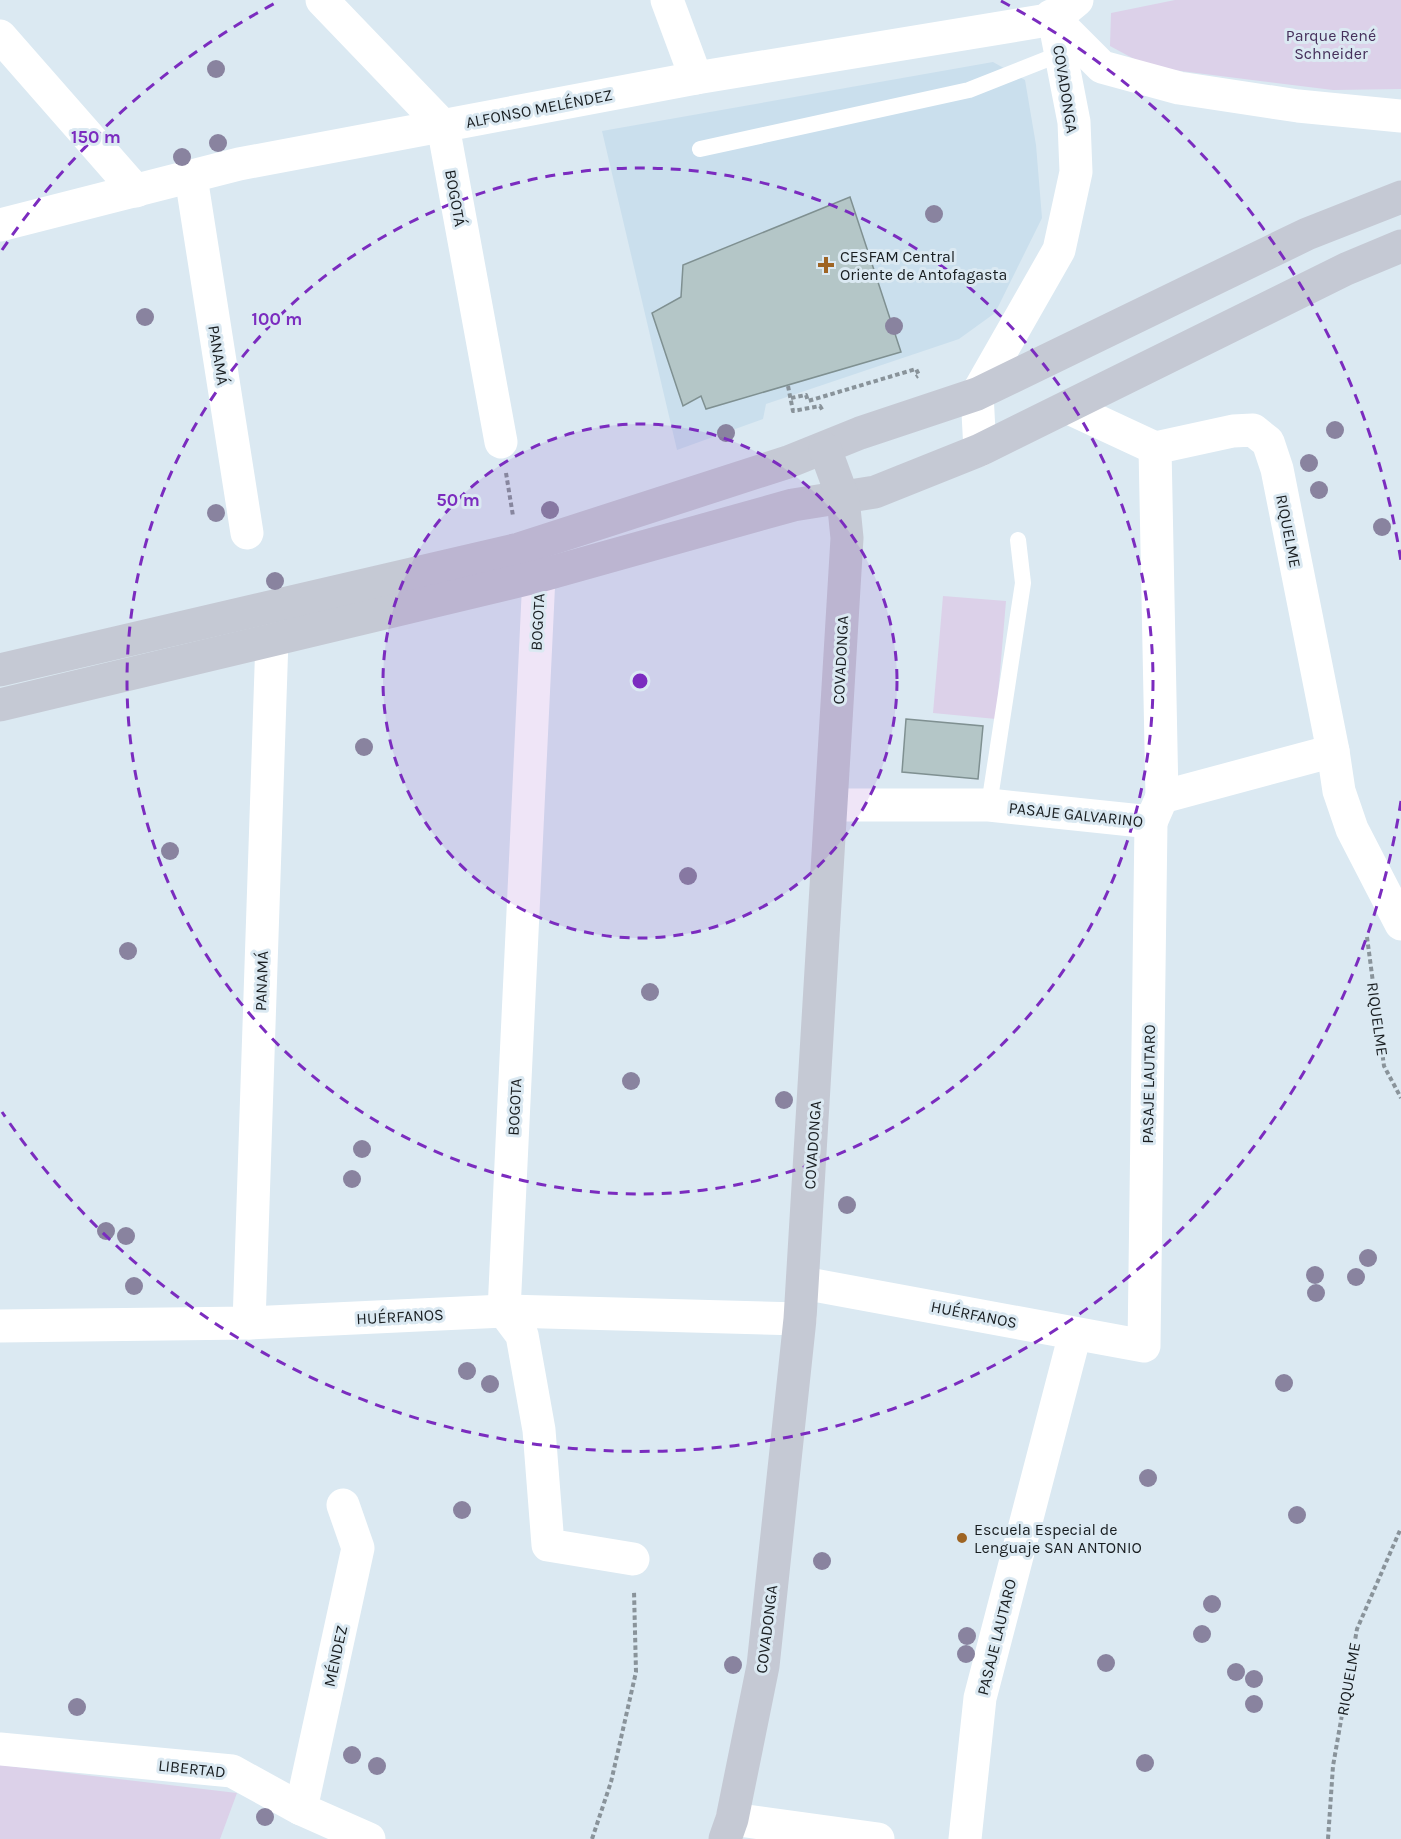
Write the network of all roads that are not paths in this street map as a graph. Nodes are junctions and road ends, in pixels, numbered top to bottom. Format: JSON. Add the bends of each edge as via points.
{"nodes":[{"id":1,"x":322,"y":0,"type":"edge"},
{"id":2,"x":667,"y":0,"type":"edge"},
{"id":3,"x":1055,"y":6,"type":"edge"},
{"id":4,"x":0,"y":36,"type":"edge"},
{"id":5,"x":1060,"y":54,"type":"junction"},
{"id":6,"x":696,"y":78,"type":"junction"},
{"id":7,"x":1401,"y":116,"type":"edge"},
{"id":8,"x":443,"y":126,"type":"junction"},
{"id":9,"x":700,"y":149,"type":"dead end"},
{"id":10,"x":191,"y":177,"type":"junction"},
{"id":11,"x":136,"y":191,"type":"junction"},
{"id":12,"x":1401,"y":197,"type":"edge"},
{"id":13,"x":0,"y":225,"type":"edge"},
{"id":14,"x":1401,"y":246,"type":"edge"},
{"id":15,"x":976,"y":394,"type":"junction"},
{"id":16,"x":1069,"y":408,"type":"junction"},
{"id":17,"x":501,"y":442,"type":"road end"},
{"id":18,"x":1155,"y":448,"type":"junction"},
{"id":19,"x":825,"y":449,"type":"junction"},
{"id":20,"x":980,"y":450,"type":"junction"},
{"id":21,"x":843,"y":498,"type":"junction"},
{"id":22,"x":247,"y":533,"type":"dead end"},
{"id":23,"x":1018,"y":540,"type":"dead end"},
{"id":24,"x":539,"y":576,"type":"junction"},
{"id":25,"x":272,"y":639,"type":"junction"},
{"id":26,"x":0,"y":670,"type":"edge"},
{"id":27,"x":0,"y":705,"type":"edge"},
{"id":28,"x":1333,"y":751,"type":"junction"},
{"id":29,"x":832,"y":805,"type":"junction"},
{"id":30,"x":989,"y":805,"type":"junction"},
{"id":31,"x":1157,"y":809,"type":"junction"},
{"id":32,"x":1401,"y":924,"type":"edge"},
{"id":33,"x":803,"y":1282,"type":"junction"},
{"id":34,"x":504,"y":1311,"type":"junction"},
{"id":35,"x":800,"y":1319,"type":"junction"},
{"id":36,"x":249,"y":1323,"type":"junction"},
{"id":37,"x":0,"y":1326,"type":"edge"},
{"id":38,"x":1075,"y":1334,"type":"junction"},
{"id":39,"x":1144,"y":1346,"type":"joint"},
{"id":40,"x":343,"y":1505,"type":"dead end"},
{"id":41,"x":633,"y":1559,"type":"road end"},
{"id":42,"x":0,"y":1749,"type":"edge"},
{"id":43,"x":301,"y":1809,"type":"junction"},
{"id":44,"x":729,"y":1829,"type":"edge"},
{"id":45,"x":369,"y":1839,"type":"edge"},
{"id":46,"x":878,"y":1839,"type":"edge"},
{"id":47,"x":965,"y":1839,"type":"edge"}],
"edges":[{"from":1,"to":8,"type":"street"},
{"from":2,"to":6,"type":"street"},
{"from":3,"to":5,"type":"street","name":"COVADONGA"},
{"from":3,"to":6,"type":"street","name":"ALFONSO MELÉNDEZ"},
{"from":3,"to":7,"type":"street","via":[[1102,67],[1179,88]]},
{"from":4,"to":11,"type":"street"},
{"from":5,"to":9,"type":"lane","via":[[969,90]]},
{"from":5,"to":15,"type":"street","name":"COVADONGA","via":[[1074,122],[1076,172],[1059,250]]},
{"from":6,"to":8,"type":"street","name":"ALFONSO MELÉNDEZ"},
{"from":8,"to":10,"type":"street","name":"ALFONSO MELÉNDEZ","via":[[239,164]]},
{"from":8,"to":17,"type":"street","name":"BOGOTÁ"},
{"from":10,"to":11,"type":"street","name":"ALFONSO MELÉNDEZ"},
{"from":10,"to":22,"type":"street","name":"PANAMÁ"},
{"from":11,"to":13,"type":"street","name":"ALFONSO MELÉNDEZ"},
{"from":12,"to":15,"type":"main road","via":[[1307,234]]},
{"from":14,"to":16,"type":"main road","via":[[1346,269]]},
{"from":15,"to":19,"type":"main road"},
{"from":15,"to":20,"type":"street"},
{"from":16,"to":18,"type":"street"},
{"from":16,"to":20,"type":"main road"},
{"from":18,"to":28,"type":"street","name":"RIQUELME","via":[[1233,431],[1253,430],[1268,441]]},
{"from":18,"to":31,"type":"street","name":"PASAJE LAUTARO"},
{"from":19,"to":21,"type":"main road","name":"COVADONGA"},
{"from":19,"to":26,"type":"main road","via":[[519,549]]},
{"from":20,"to":21,"type":"main road","via":[[875,492]]},
{"from":21,"to":24,"type":"main road","via":[[793,505]]},
{"from":21,"to":29,"type":"main road","name":"COVADONGA","via":[[847,538]]},
{"from":23,"to":30,"type":"lane","via":[[1023,583]]},
{"from":24,"to":25,"type":"main road"},
{"from":24,"to":34,"type":"street","name":"BOGOTA"},
{"from":25,"to":27,"type":"main road"},
{"from":25,"to":36,"type":"street","name":"PANAMÁ"},
{"from":28,"to":31,"type":"street","name":"PASAJE GALVARINO"},
{"from":28,"to":32,"type":"street","name":"RIQUELME","via":[[1339,791],[1352,829]]},
{"from":29,"to":30,"type":"street","name":"PASAJE GALVARINO"},
{"from":29,"to":33,"type":"main road","name":"COVADONGA"},
{"from":30,"to":31,"type":"street","name":"PASAJE GALVARINO"},
{"from":31,"to":39,"type":"street","name":"PASAJE LAUTARO"},
{"from":33,"to":35,"type":"main road","name":"COVADONGA"},
{"from":33,"to":38,"type":"street","name":"HUÉRFANOS"},
{"from":34,"to":35,"type":"street","name":"HUÉRFANOS"},
{"from":34,"to":36,"type":"street","name":"HUÉRFANOS"},
{"from":34,"to":41,"type":"street","via":[[522,1335],[524,1345],[539,1430],[548,1545]]},
{"from":35,"to":44,"type":"main road","name":"COVADONGA","via":[[763,1666]]},
{"from":36,"to":37,"type":"street","name":"HUÉRFANOS"},
{"from":38,"to":39,"type":"street","name":"HUÉRFANOS"},
{"from":38,"to":47,"type":"street","name":"PASAJE LAUTARO","via":[[980,1698]]},
{"from":40,"to":43,"type":"street","name":"MÉNDEZ","via":[[358,1548]]},
{"from":42,"to":43,"type":"street","name":"LIBERTAD","via":[[232,1771]]},
{"from":43,"to":45,"type":"street","name":"LIBERTAD"},
{"from":44,"to":46,"type":"street"}]}
